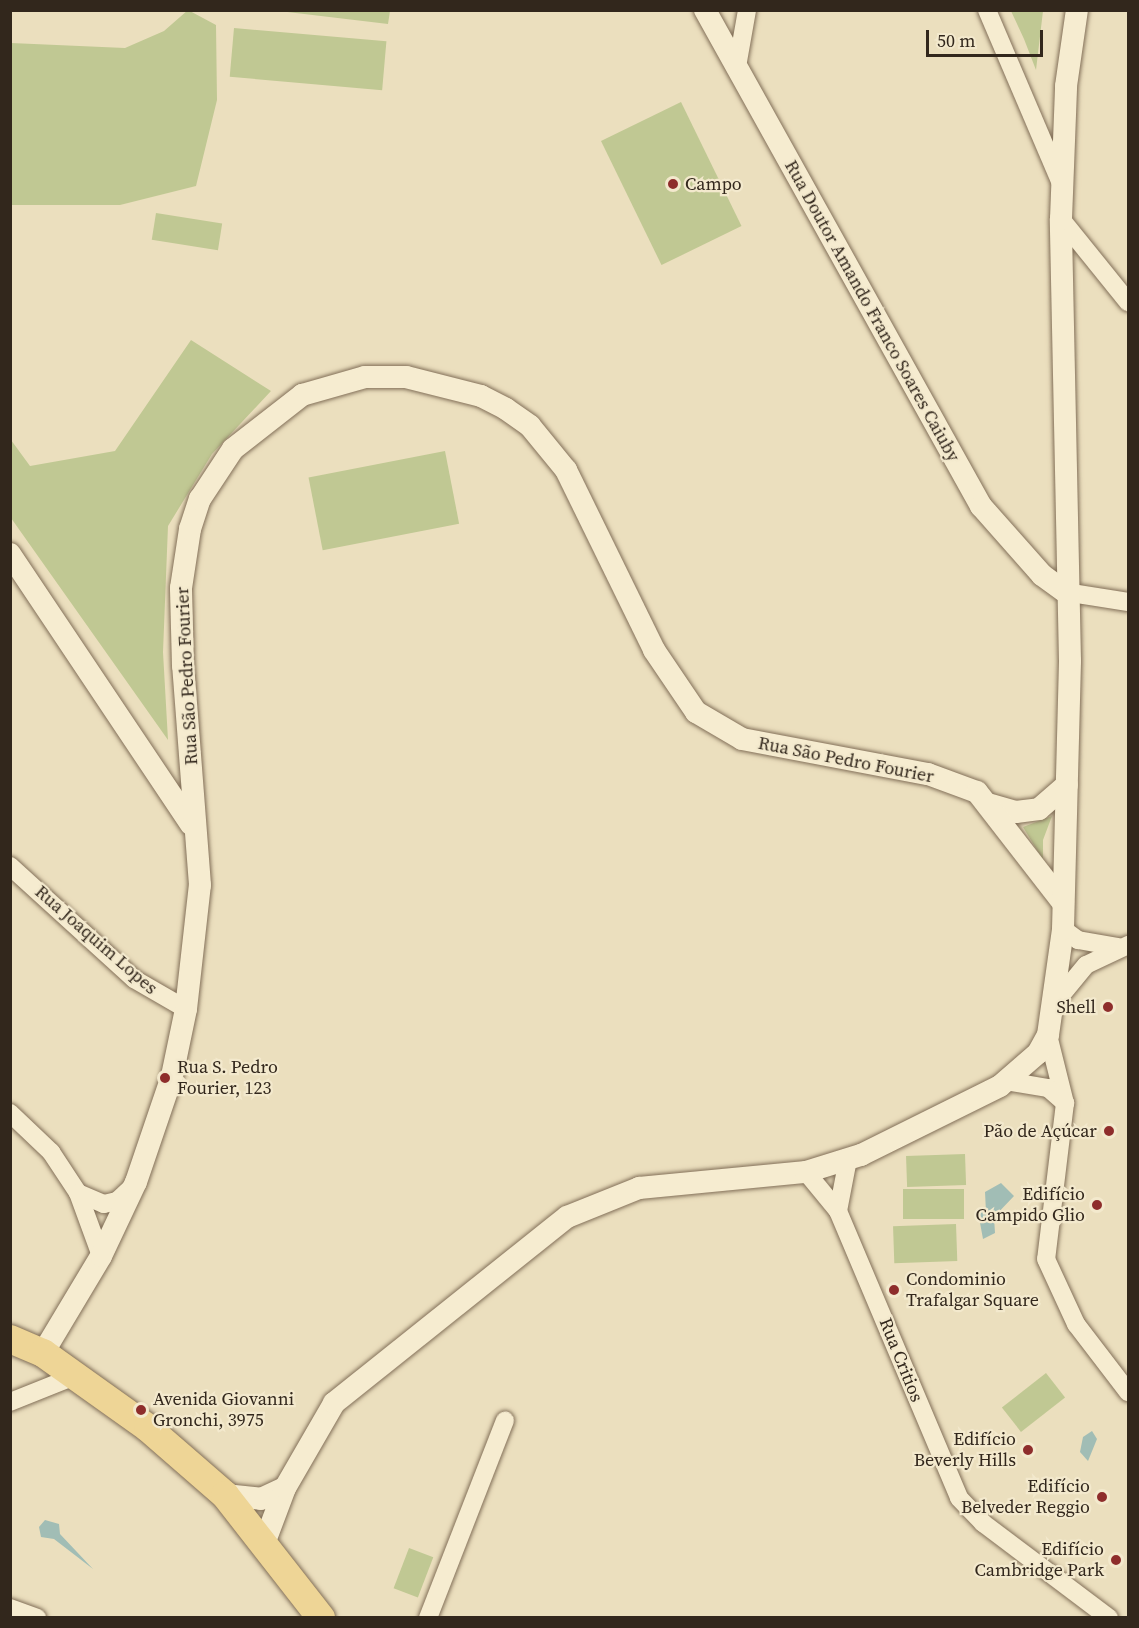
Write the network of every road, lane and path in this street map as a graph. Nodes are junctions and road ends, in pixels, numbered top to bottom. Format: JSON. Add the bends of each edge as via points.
{"nodes":[{"id":1,"x":705,"y":10,"type":"edge"},
{"id":2,"x":747,"y":10,"type":"edge"},
{"id":3,"x":987,"y":10,"type":"edge"},
{"id":4,"x":1077,"y":10,"type":"edge"},
{"id":5,"x":737,"y":67,"type":"junction"},
{"id":6,"x":1063,"y":188,"type":"junction"},
{"id":7,"x":1062,"y":219,"type":"junction"},
{"id":8,"x":1128,"y":302,"type":"edge"},
{"id":9,"x":13,"y":561,"type":"edge"},
{"id":10,"x":1065,"y":592,"type":"junction"},
{"id":11,"x":1128,"y":602,"type":"edge"},
{"id":12,"x":191,"y":748,"type":"junction"},
{"id":13,"x":149,"y":756,"type":"junction"},
{"id":14,"x":1067,"y":785,"type":"junction"},
{"id":15,"x":988,"y":804,"type":"junction"},
{"id":16,"x":191,"y":824,"type":"junction"},
{"id":17,"x":10,"y":866,"type":"edge"},
{"id":18,"x":1063,"y":903,"type":"junction"},
{"id":19,"x":1063,"y":929,"type":"junction"},
{"id":20,"x":1123,"y":946,"type":"edge"},
{"id":21,"x":1058,"y":999,"type":"junction"},
{"id":22,"x":186,"y":1009,"type":"junction"},
{"id":23,"x":1048,"y":1035,"type":"junction"},
{"id":24,"x":1006,"y":1081,"type":"junction"},
{"id":25,"x":1065,"y":1103,"type":"junction"},
{"id":26,"x":10,"y":1113,"type":"edge"},
{"id":27,"x":848,"y":1159,"type":"junction"},
{"id":28,"x":806,"y":1172,"type":"junction"},
{"id":29,"x":136,"y":1182,"type":"junction"},
{"id":30,"x":78,"y":1193,"type":"junction"},
{"id":31,"x":838,"y":1211,"type":"junction"},
{"id":32,"x":101,"y":1257,"type":"junction"},
{"id":33,"x":10,"y":1339,"type":"edge"},
{"id":34,"x":43,"y":1353,"type":"junction"},
{"id":35,"x":75,"y":1376,"type":"junction"},
{"id":36,"x":1128,"y":1392,"type":"edge"},
{"id":37,"x":10,"y":1402,"type":"edge"},
{"id":38,"x":505,"y":1420,"type":"dead end"},
{"id":39,"x":285,"y":1488,"type":"junction"},
{"id":40,"x":225,"y":1495,"type":"junction"},
{"id":41,"x":265,"y":1540,"type":"junction"},
{"id":42,"x":10,"y":1608,"type":"edge"},
{"id":43,"x":37,"y":1617,"type":"edge"},
{"id":44,"x":321,"y":1617,"type":"edge"},
{"id":45,"x":428,"y":1617,"type":"edge"},
{"id":46,"x":1108,"y":1617,"type":"edge"}],
"edges":[{"from":1,"to":5,"type":"street","name":"Rua Doutor Amando Franco Soares Caiuby"},
{"from":2,"to":5,"type":"street"},
{"from":3,"to":6,"type":"street"},
{"from":4,"to":6,"type":"street","via":[[1066,86]]},
{"from":5,"to":10,"type":"street","name":"Rua Doutor Amando Franco Soares Caiuby","via":[[981,506],[1035,567]]},
{"from":6,"to":7,"type":"street"},
{"from":7,"to":8,"type":"street"},
{"from":7,"to":10,"type":"street"},
{"from":9,"to":13,"type":"street"},
{"from":10,"to":11,"type":"street"},
{"from":10,"to":14,"type":"street","via":[[1070,661]]},
{"from":12,"to":13,"type":"street","via":[[173,759]]},
{"from":12,"to":15,"type":"street","name":"Rua São Pedro Fourier","via":[[181,588],[183,558],[200,499],[233,449],[303,396],[365,377],[406,377],[481,396],[530,426],[546,443],[582,498],[671,680],[696,712],[742,739],[928,774],[977,792]]},
{"from":12,"to":16,"type":"street","name":"Rua São Pedro Fourier"},
{"from":13,"to":16,"type":"street"},
{"from":14,"to":15,"type":"street","name":"Rua São Pedro Fourier","via":[[1039,809],[1016,812]]},
{"from":14,"to":18,"type":"street"},
{"from":15,"to":18,"type":"street","name":"Rua São Pedro Fourier"},
{"from":16,"to":22,"type":"street","name":"Rua São Pedro Fourier","via":[[200,885]]},
{"from":17,"to":22,"type":"street","name":"Rua Joaquim Lopes","via":[[142,986]]},
{"from":18,"to":19,"type":"street"},
{"from":19,"to":20,"type":"street","via":[[1078,940]]},
{"from":19,"to":21,"type":"street"},
{"from":20,"to":21,"type":"street","via":[[1086,965]]},
{"from":21,"to":23,"type":"street"},
{"from":22,"to":29,"type":"street","name":"Rua São Pedro Fourier","via":[[172,1076]]},
{"from":23,"to":24,"type":"street","via":[[1038,1053]]},
{"from":23,"to":25,"type":"street"},
{"from":24,"to":25,"type":"street","via":[[1048,1088]]},
{"from":24,"to":27,"type":"street"},
{"from":25,"to":36,"type":"street","via":[[1046,1259],[1076,1324]]},
{"from":26,"to":30,"type":"street","via":[[51,1152]]},
{"from":27,"to":28,"type":"street"},
{"from":27,"to":31,"type":"street"},
{"from":28,"to":31,"type":"street","name":"Rua Critios"},
{"from":28,"to":39,"type":"street","via":[[639,1188],[567,1217],[334,1403]]},
{"from":29,"to":30,"type":"street","via":[[117,1201],[104,1204]]},
{"from":29,"to":32,"type":"street","name":"Rua São Pedro Fourier"},
{"from":30,"to":32,"type":"street"},
{"from":31,"to":46,"type":"street","name":"Rua Critios","via":[[959,1498],[983,1523]]},
{"from":32,"to":34,"type":"street","name":"Rua São Pedro Fourier"},
{"from":33,"to":34,"type":"main road"},
{"from":34,"to":35,"type":"main road"},
{"from":35,"to":37,"type":"street"},
{"from":35,"to":40,"type":"main road","via":[[148,1428]]},
{"from":38,"to":45,"type":"street"},
{"from":39,"to":40,"type":"street","via":[[261,1498]]},
{"from":39,"to":41,"type":"street"},
{"from":40,"to":41,"type":"main road"},
{"from":41,"to":44,"type":"main road"},
{"from":42,"to":43,"type":"street"}]}
